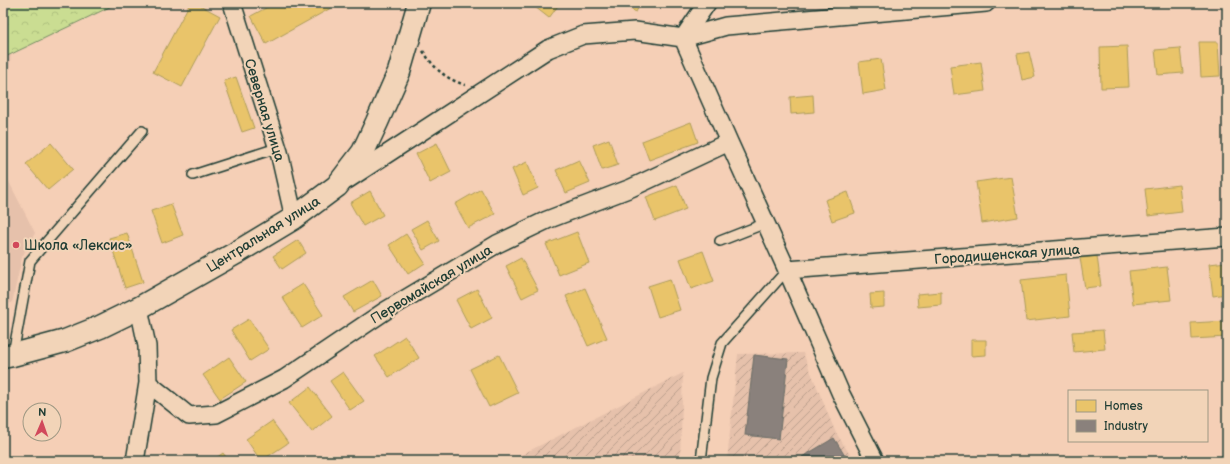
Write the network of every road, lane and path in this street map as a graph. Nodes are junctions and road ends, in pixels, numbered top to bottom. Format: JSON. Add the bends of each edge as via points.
{"nodes":[{"id":1,"x":232,"y":3,"type":"edge"},
{"id":2,"x":707,"y":3,"type":"edge"},
{"id":3,"x":986,"y":3,"type":"edge"},
{"id":4,"x":414,"y":6,"type":"edge"},
{"id":5,"x":683,"y":38,"type":"junction"},
{"id":6,"x":421,"y":49,"type":"dead end"},
{"id":7,"x":491,"y":87,"type":"junction"},
{"id":8,"x":142,"y":131,"type":"dead end"},
{"id":9,"x":729,"y":142,"type":"junction"},
{"id":10,"x":277,"y":148,"type":"junction"},
{"id":11,"x":193,"y":175,"type":"dead end"},
{"id":12,"x":337,"y":186,"type":"junction"},
{"id":13,"x":294,"y":218,"type":"junction"},
{"id":14,"x":766,"y":223,"type":"junction"},
{"id":15,"x":1227,"y":237,"type":"edge"},
{"id":16,"x":720,"y":241,"type":"dead end"},
{"id":17,"x":787,"y":270,"type":"junction"},
{"id":18,"x":139,"y":308,"type":"junction"},
{"id":19,"x":8,"y":356,"type":"edge"},
{"id":20,"x":148,"y":383,"type":"junction"},
{"id":21,"x":135,"y":461,"type":"edge"},
{"id":22,"x":701,"y":461,"type":"edge"},
{"id":23,"x":875,"y":461,"type":"edge"}],
"edges":[{"from":1,"to":10,"type":"street","name":"Северная улица"},
{"from":2,"to":5,"type":"street"},
{"from":3,"to":5,"type":"street","via":[[726,26]]},
{"from":4,"to":12,"type":"street","name":"Центральная улица","via":[[398,72],[369,140]]},
{"from":5,"to":7,"type":"street","via":[[635,31],[583,35],[548,49]]},
{"from":5,"to":9,"type":"street"},
{"from":6,"to":7,"type":"path","via":[[434,67],[453,81],[472,88]]},
{"from":7,"to":12,"type":"street"},
{"from":8,"to":19,"type":"lane","via":[[30,261],[22,326]]},
{"from":9,"to":14,"type":"street"},
{"from":9,"to":20,"type":"street","name":"Первомайская улица","via":[[631,188],[547,220],[497,244],[385,311],[284,379],[216,414],[189,416]]},
{"from":10,"to":11,"type":"lane"},
{"from":10,"to":13,"type":"street","name":"Северная улица"},
{"from":12,"to":13,"type":"street","name":"Центральная улица"},
{"from":13,"to":18,"type":"street","name":"Центральная улица"},
{"from":14,"to":16,"type":"lane"},
{"from":14,"to":17,"type":"street"},
{"from":15,"to":17,"type":"street","name":"Городищенская улица"},
{"from":17,"to":22,"type":"lane","via":[[722,343],[710,378]]},
{"from":17,"to":23,"type":"street","via":[[841,394]]},
{"from":18,"to":19,"type":"street","name":"Центральная улица","via":[[65,341]]},
{"from":18,"to":20,"type":"street","via":[[147,346]]},
{"from":20,"to":21,"type":"street"}]}
